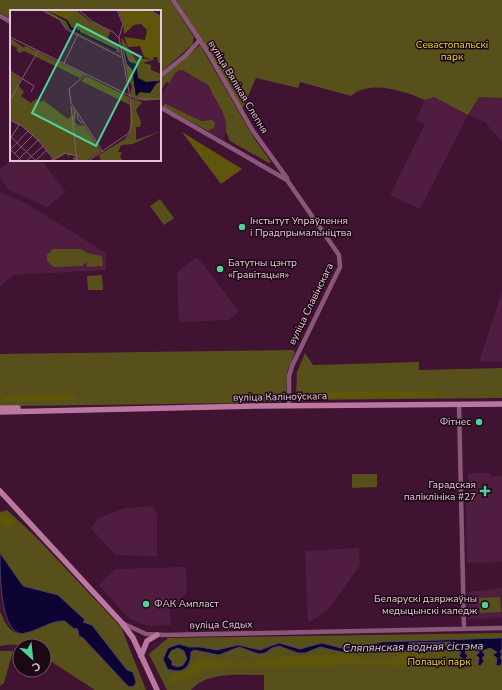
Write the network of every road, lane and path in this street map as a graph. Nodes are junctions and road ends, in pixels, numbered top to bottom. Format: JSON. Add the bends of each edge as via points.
{"nodes":[{"id":1,"x":173,"y":0,"type":"edge"},
{"id":2,"x":0,"y":16,"type":"edge"},
{"id":3,"x":10,"y":21,"type":"edge"},
{"id":4,"x":200,"y":40,"type":"junction"},
{"id":5,"x":161,"y":75,"type":"edge"},
{"id":6,"x":161,"y":108,"type":"edge"},
{"id":7,"x":275,"y":164,"type":"junction"},
{"id":8,"x":271,"y":170,"type":"junction"},
{"id":9,"x":290,"y":183,"type":"junction"},
{"id":10,"x":502,"y":404,"type":"edge"},
{"id":11,"x":459,"y":405,"type":"junction"},
{"id":12,"x":288,"y":406,"type":"junction"},
{"id":13,"x":0,"y":408,"type":"edge"},
{"id":14,"x":59,"y":410,"type":"junction"},
{"id":15,"x":0,"y":412,"type":"edge"},
{"id":16,"x":0,"y":491,"type":"edge"},
{"id":17,"x":122,"y":623,"type":"junction"},
{"id":18,"x":502,"y":628,"type":"edge"},
{"id":19,"x":464,"y":629,"type":"junction"},
{"id":20,"x":157,"y":635,"type":"junction"},
{"id":21,"x":141,"y":656,"type":"junction"},
{"id":22,"x":157,"y":690,"type":"edge"}],
"edges":[{"from":1,"to":4,"type":"street","name":"вуліца Вялікая Слепня"},
{"from":2,"to":3,"type":"street"},
{"from":4,"to":5,"type":"street"},
{"from":4,"to":7,"type":"street","name":"вуліца Вялікая Слепня"},
{"from":6,"to":8,"type":"street","name":"вуліца Славінскага"},
{"from":7,"to":8,"type":"street"},
{"from":7,"to":9,"type":"street","name":"вуліца Вялікая Слепня"},
{"from":8,"to":9,"type":"street","name":"вуліца Славінскага"},
{"from":9,"to":12,"type":"street","name":"вуліца Славінскага","via":[[336,249],[341,263],[292,366]]},
{"from":10,"to":11,"type":"main road","name":"вуліца Каліноўскага"},
{"from":11,"to":12,"type":"main road","name":"вуліца Каліноўскага"},
{"from":11,"to":19,"type":"street"},
{"from":12,"to":14,"type":"main road","name":"вуліца Каліноўскага"},
{"from":13,"to":14,"type":"main road","name":"вуліца Каліноўскага"},
{"from":14,"to":15,"type":"main road","name":"вуліца Каліноўскага"},
{"from":16,"to":17,"type":"main road","name":"вуліца Сядых"},
{"from":17,"to":20,"type":"street","name":"вуліца Сядых","via":[[141,632]]},
{"from":17,"to":21,"type":"main road","via":[[131,634]]},
{"from":18,"to":19,"type":"street","name":"вуліца Сядых"},
{"from":19,"to":20,"type":"street","name":"вуліца Сядых"},
{"from":20,"to":21,"type":"main road","via":[[147,641]]},
{"from":21,"to":22,"type":"main road"}]}
